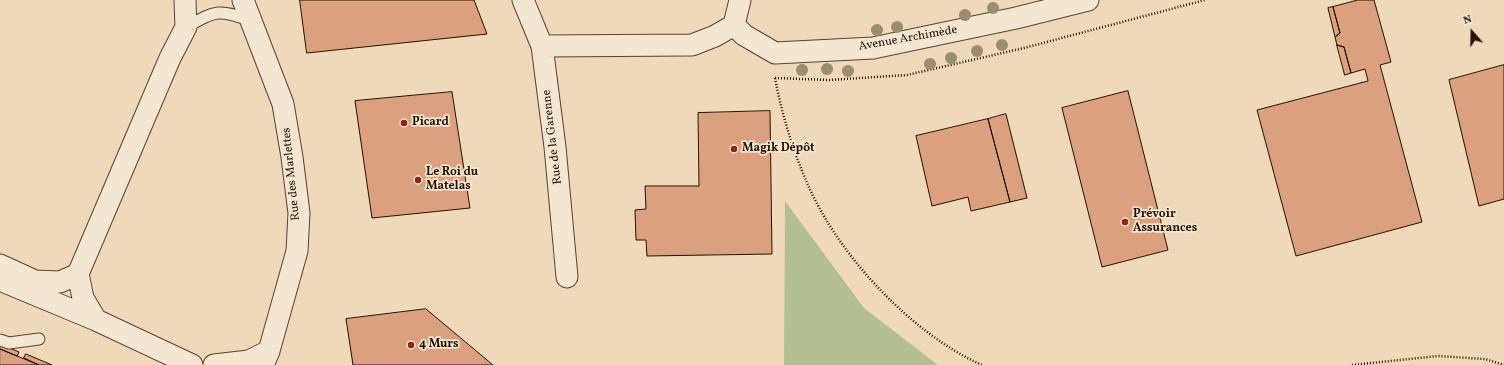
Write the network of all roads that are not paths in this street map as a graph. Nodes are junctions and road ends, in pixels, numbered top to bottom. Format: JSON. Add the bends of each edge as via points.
{"nodes":[{"id":1,"x":185,"y":0,"type":"edge"},
{"id":2,"x":243,"y":0,"type":"edge"},
{"id":3,"x":523,"y":0,"type":"edge"},
{"id":4,"x":740,"y":0,"type":"edge"},
{"id":5,"x":1088,"y":0,"type":"edge"},
{"id":6,"x":252,"y":21,"type":"junction"},
{"id":7,"x":734,"y":25,"type":"junction"},
{"id":8,"x":186,"y":27,"type":"junction"},
{"id":9,"x":542,"y":46,"type":"junction"},
{"id":10,"x":0,"y":265,"type":"edge"},
{"id":11,"x":78,"y":274,"type":"junction"},
{"id":12,"x":567,"y":277,"type":"dead end"},
{"id":13,"x":0,"y":280,"type":"edge"},
{"id":14,"x":96,"y":320,"type":"junction"},
{"id":15,"x":39,"y":338,"type":"dead end"},
{"id":16,"x":0,"y":340,"type":"edge"},
{"id":17,"x":163,"y":358,"type":"edge"},
{"id":18,"x":267,"y":360,"type":"edge"},
{"id":19,"x":192,"y":365,"type":"edge"},
{"id":20,"x":214,"y":365,"type":"edge"}],
"edges":[{"from":1,"to":8,"type":"street"},
{"from":2,"to":6,"type":"street","name":"Rue des Marlettes"},
{"from":3,"to":9,"type":"street","name":"Rue de la Garenne"},
{"from":4,"to":7,"type":"street"},
{"from":5,"to":7,"type":"street","name":"Avenue Archimède","via":[[872,48],[775,54],[744,35]]},
{"from":6,"to":8,"type":"lane","via":[[235,14],[213,12]]},
{"from":6,"to":18,"type":"street","name":"Rue des Marlettes","via":[[283,104],[299,213],[296,251]]},
{"from":7,"to":9,"type":"street","via":[[692,45]]},
{"from":8,"to":11,"type":"street","via":[[170,58]]},
{"from":9,"to":12,"type":"street","name":"Rue de la Garenne","via":[[555,147]]},
{"from":10,"to":11,"type":"street","via":[[35,281],[60,282]]},
{"from":11,"to":14,"type":"street","via":[[83,298]]},
{"from":13,"to":14,"type":"street"},
{"from":14,"to":17,"type":"street"},
{"from":15,"to":16,"type":"lane","via":[[9,343]]},
{"from":17,"to":19,"type":"street"},
{"from":18,"to":20,"type":"street"}]}
